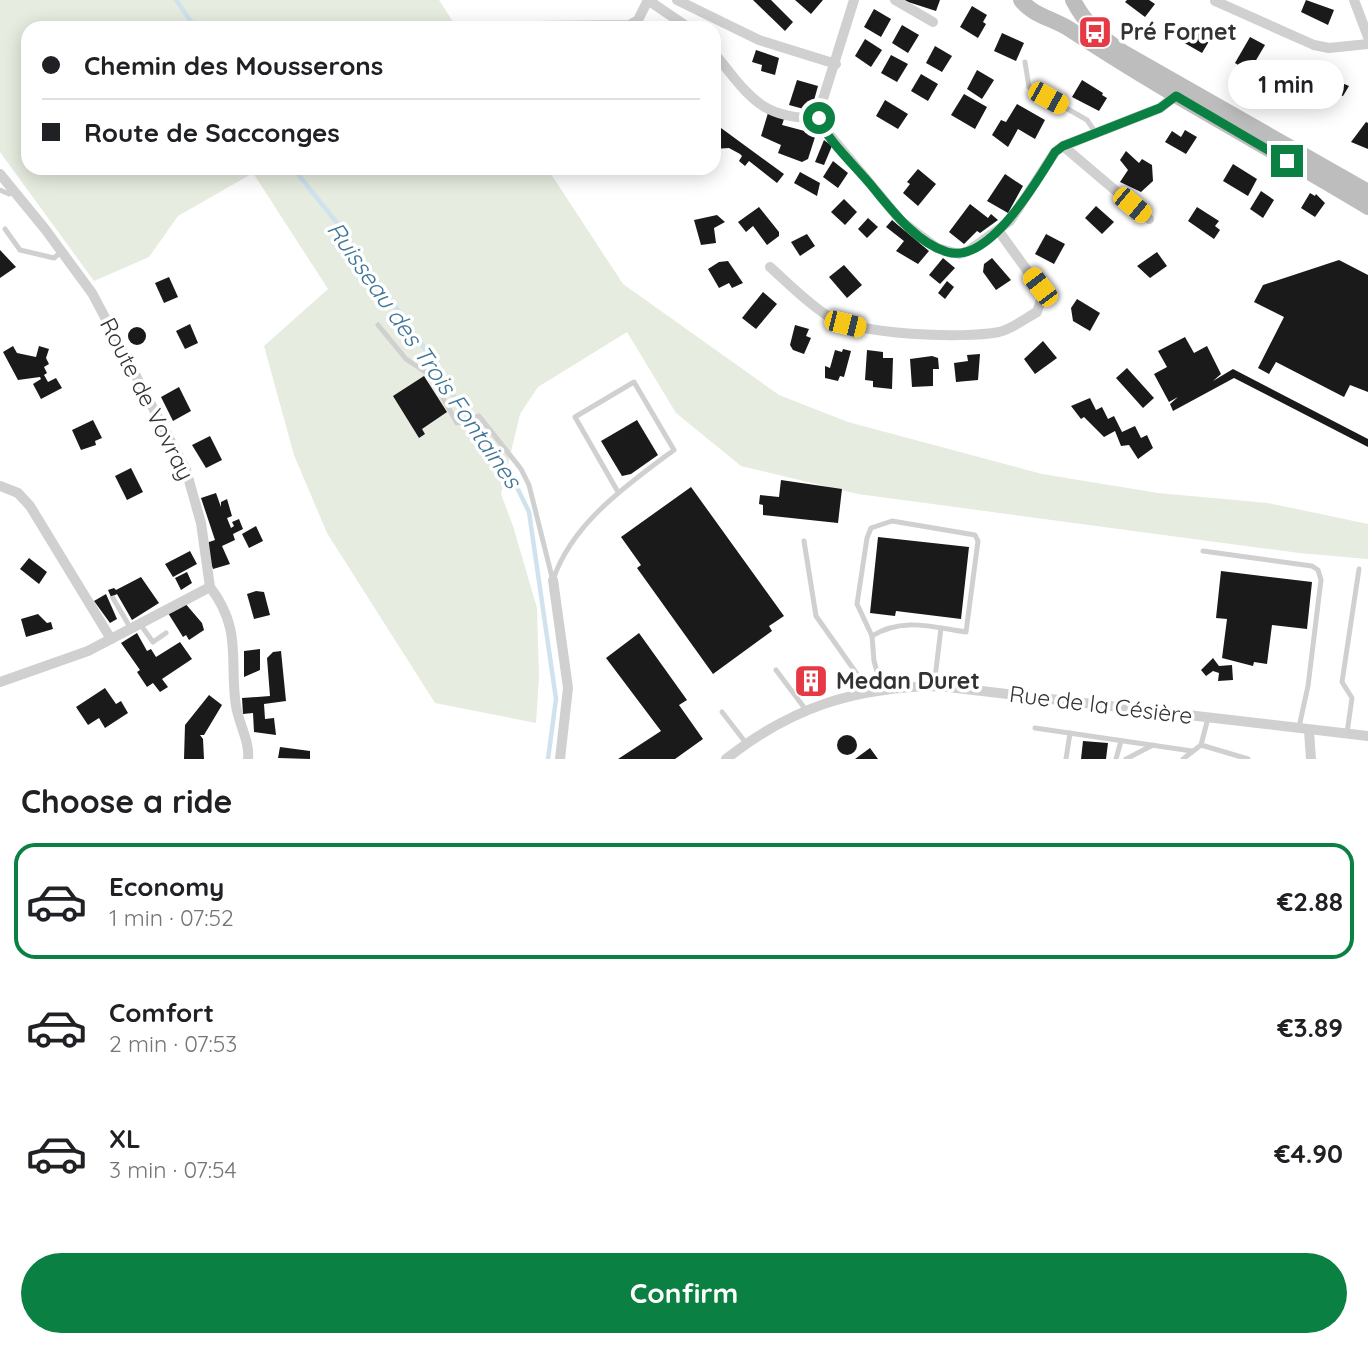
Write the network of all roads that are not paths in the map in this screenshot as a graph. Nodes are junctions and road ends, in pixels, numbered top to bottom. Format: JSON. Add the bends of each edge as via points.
{"nodes":[{"id":1,"x":648,"y":0,"type":"edge"},
{"id":2,"x":677,"y":0,"type":"edge"},
{"id":3,"x":895,"y":0,"type":"edge"},
{"id":4,"x":1071,"y":0,"type":"edge"},
{"id":5,"x":1354,"y":0,"type":"edge"},
{"id":6,"x":852,"y":1,"type":"edge"},
{"id":7,"x":1021,"y":1,"type":"edge"},
{"id":8,"x":1215,"y":1,"type":"edge"},
{"id":9,"x":1037,"y":13,"type":"junction"},
{"id":10,"x":636,"y":21,"type":"edge"},
{"id":11,"x":678,"y":21,"type":"edge"},
{"id":12,"x":720,"y":21,"type":"edge"},
{"id":13,"x":721,"y":21,"type":"edge"},
{"id":14,"x":933,"y":22,"type":"dead end"},
{"id":15,"x":1368,"y":37,"type":"edge"},
{"id":16,"x":1368,"y":44,"type":"edge"},
{"id":17,"x":721,"y":61,"type":"edge"},
{"id":18,"x":1025,"y":62,"type":"dead end"},
{"id":19,"x":836,"y":64,"type":"junction"},
{"id":20,"x":1176,"y":96,"type":"junction"},
{"id":21,"x":819,"y":118,"type":"junction"},
{"id":22,"x":1096,"y":133,"type":"junction"},
{"id":23,"x":1063,"y":146,"type":"junction"},
{"id":24,"x":0,"y":174,"type":"edge"},
{"id":25,"x":0,"y":190,"type":"edge"},
{"id":26,"x":14,"y":191,"type":"junction"},
{"id":27,"x":1368,"y":192,"type":"edge"},
{"id":28,"x":1368,"y":207,"type":"edge"},
{"id":29,"x":1149,"y":219,"type":"dead end"},
{"id":30,"x":5,"y":229,"type":"dead end"},
{"id":31,"x":998,"y":230,"type":"junction"},
{"id":32,"x":62,"y":251,"type":"junction"},
{"id":33,"x":769,"y":267,"type":"dead end"},
{"id":34,"x":378,"y":325,"type":"dead end"},
{"id":35,"x":0,"y":486,"type":"edge"},
{"id":36,"x":618,"y":492,"type":"junction"},
{"id":37,"x":804,"y":541,"type":"dead end"},
{"id":38,"x":1203,"y":551,"type":"dead end"},
{"id":39,"x":1359,"y":569,"type":"dead end"},
{"id":40,"x":553,"y":580,"type":"junction"},
{"id":41,"x":210,"y":587,"type":"junction"},
{"id":42,"x":113,"y":598,"type":"dead end"},
{"id":43,"x":135,"y":626,"type":"junction"},
{"id":44,"x":941,"y":628,"type":"junction"},
{"id":45,"x":166,"y":632,"type":"dead end"},
{"id":46,"x":872,"y":636,"type":"junction"},
{"id":47,"x":111,"y":639,"type":"junction"},
{"id":48,"x":776,"y":670,"type":"dead end"},
{"id":49,"x":0,"y":682,"type":"edge"},
{"id":50,"x":934,"y":686,"type":"junction"},
{"id":51,"x":882,"y":689,"type":"junction"},
{"id":52,"x":869,"y":691,"type":"junction"},
{"id":53,"x":806,"y":710,"type":"junction"},
{"id":54,"x":722,"y":712,"type":"dead end"},
{"id":55,"x":1208,"y":718,"type":"junction"},
{"id":56,"x":1035,"y":728,"type":"dead end"},
{"id":57,"x":1304,"y":730,"type":"junction"},
{"id":58,"x":1070,"y":733,"type":"junction"},
{"id":59,"x":1347,"y":734,"type":"junction"},
{"id":60,"x":1368,"y":736,"type":"edge"},
{"id":61,"x":1121,"y":741,"type":"junction"},
{"id":62,"x":746,"y":743,"type":"junction"},
{"id":63,"x":1153,"y":745,"type":"junction"},
{"id":64,"x":1201,"y":745,"type":"junction"},
{"id":65,"x":1192,"y":751,"type":"junction"},
{"id":66,"x":248,"y":759,"type":"edge"},
{"id":67,"x":560,"y":759,"type":"edge"},
{"id":68,"x":726,"y":759,"type":"edge"},
{"id":69,"x":1066,"y":759,"type":"edge"},
{"id":70,"x":1116,"y":759,"type":"edge"},
{"id":71,"x":1126,"y":759,"type":"edge"},
{"id":72,"x":1183,"y":759,"type":"edge"},
{"id":73,"x":1248,"y":759,"type":"edge"},
{"id":74,"x":1311,"y":759,"type":"edge"}],
"edges":[{"from":1,"to":10,"type":"street"},
{"from":1,"to":11,"type":"street"},
{"from":2,"to":12,"type":"street"},
{"from":3,"to":14,"type":"street"},
{"from":4,"to":9,"type":"street","via":[[1057,11]]},
{"from":4,"to":27,"type":"street","via":[[1088,25],[1124,53]]},
{"from":5,"to":15,"type":"street"},
{"from":6,"to":19,"type":"street"},
{"from":7,"to":9,"type":"street"},
{"from":8,"to":16,"type":"street","via":[[1314,44],[1329,48]]},
{"from":9,"to":20,"type":"street"},
{"from":13,"to":19,"type":"street","via":[[759,40]]},
{"from":17,"to":21,"type":"street","via":[[758,105],[784,116]]},
{"from":18,"to":22,"type":"lane","via":[[1029,86],[1087,120]]},
{"from":19,"to":21,"type":"street"},
{"from":20,"to":22,"type":"street","via":[[1160,108]]},
{"from":20,"to":28,"type":"street"},
{"from":21,"to":31,"type":"street","via":[[901,221],[937,248],[959,254]]},
{"from":22,"to":23,"type":"street"},
{"from":23,"to":29,"type":"street"},
{"from":23,"to":31,"type":"street","via":[[1018,211]]},
{"from":24,"to":26,"type":"street","name":"Route de Vovray"},
{"from":25,"to":26,"type":"lane"},
{"from":26,"to":32,"type":"street","name":"Route de Vovray"},
{"from":30,"to":32,"type":"lane","via":[[20,250],[54,258]]},
{"from":31,"to":33,"type":"street","via":[[1040,287],[1042,298],[1037,312],[1002,331],[956,334],[845,324],[827,316]]},
{"from":32,"to":41,"type":"street","name":"Route de Vovray","via":[[92,293],[186,470],[201,523]]},
{"from":34,"to":40,"type":"lane","via":[[407,359],[430,375],[457,423],[479,416],[509,453],[529,485]]},
{"from":35,"to":47,"type":"street","via":[[18,493],[30,506]]},
{"from":36,"to":36,"type":"lane","via":[[674,450],[634,382],[575,417]]},
{"from":36,"to":40,"type":"lane","via":[[569,547]]},
{"from":37,"to":52,"type":"lane","via":[[816,616]]},
{"from":38,"to":57,"type":"lane","via":[[1318,570],[1321,580]]},
{"from":39,"to":59,"type":"lane","via":[[1342,682],[1352,698]]},
{"from":40,"to":67,"type":"street","via":[[568,688]]},
{"from":41,"to":43,"type":"street"},
{"from":41,"to":66,"type":"street","name":"Route de Vovray","via":[[234,642],[236,705]]},
{"from":42,"to":43,"type":"lane"},
{"from":43,"to":45,"type":"lane","via":[[153,642]]},
{"from":43,"to":47,"type":"street"},
{"from":44,"to":46,"type":"lane","via":[[902,623]]},
{"from":44,"to":46,"type":"lane","via":[[966,632],[978,541],[968,532],[891,521],[871,528],[867,538],[858,604]]},
{"from":44,"to":50,"type":"lane"},
{"from":46,"to":51,"type":"lane"},
{"from":47,"to":49,"type":"street"},
{"from":48,"to":53,"type":"lane"},
{"from":50,"to":51,"type":"street","name":"Rue de la Césière"},
{"from":50,"to":55,"type":"street","name":"Rue de la Césière"},
{"from":51,"to":52,"type":"street","name":"Rue de la Césière"},
{"from":52,"to":53,"type":"street","name":"Rue de la Césière"},
{"from":53,"to":62,"type":"street","name":"Rue de la Césière"},
{"from":54,"to":62,"type":"lane"},
{"from":55,"to":57,"type":"street","name":"Rue de la Césière"},
{"from":55,"to":64,"type":"lane"},
{"from":56,"to":58,"type":"lane"},
{"from":57,"to":59,"type":"street","name":"Rue de la Césière"},
{"from":57,"to":74,"type":"street"},
{"from":58,"to":61,"type":"lane"},
{"from":58,"to":69,"type":"lane"},
{"from":59,"to":60,"type":"street","name":"Rue de la Césière"},
{"from":61,"to":63,"type":"lane"},
{"from":61,"to":70,"type":"lane"},
{"from":62,"to":68,"type":"street","name":"Rue de la Césière"},
{"from":63,"to":65,"type":"lane"},
{"from":63,"to":71,"type":"lane"},
{"from":64,"to":65,"type":"lane"},
{"from":64,"to":73,"type":"lane"},
{"from":65,"to":72,"type":"lane"}]}
